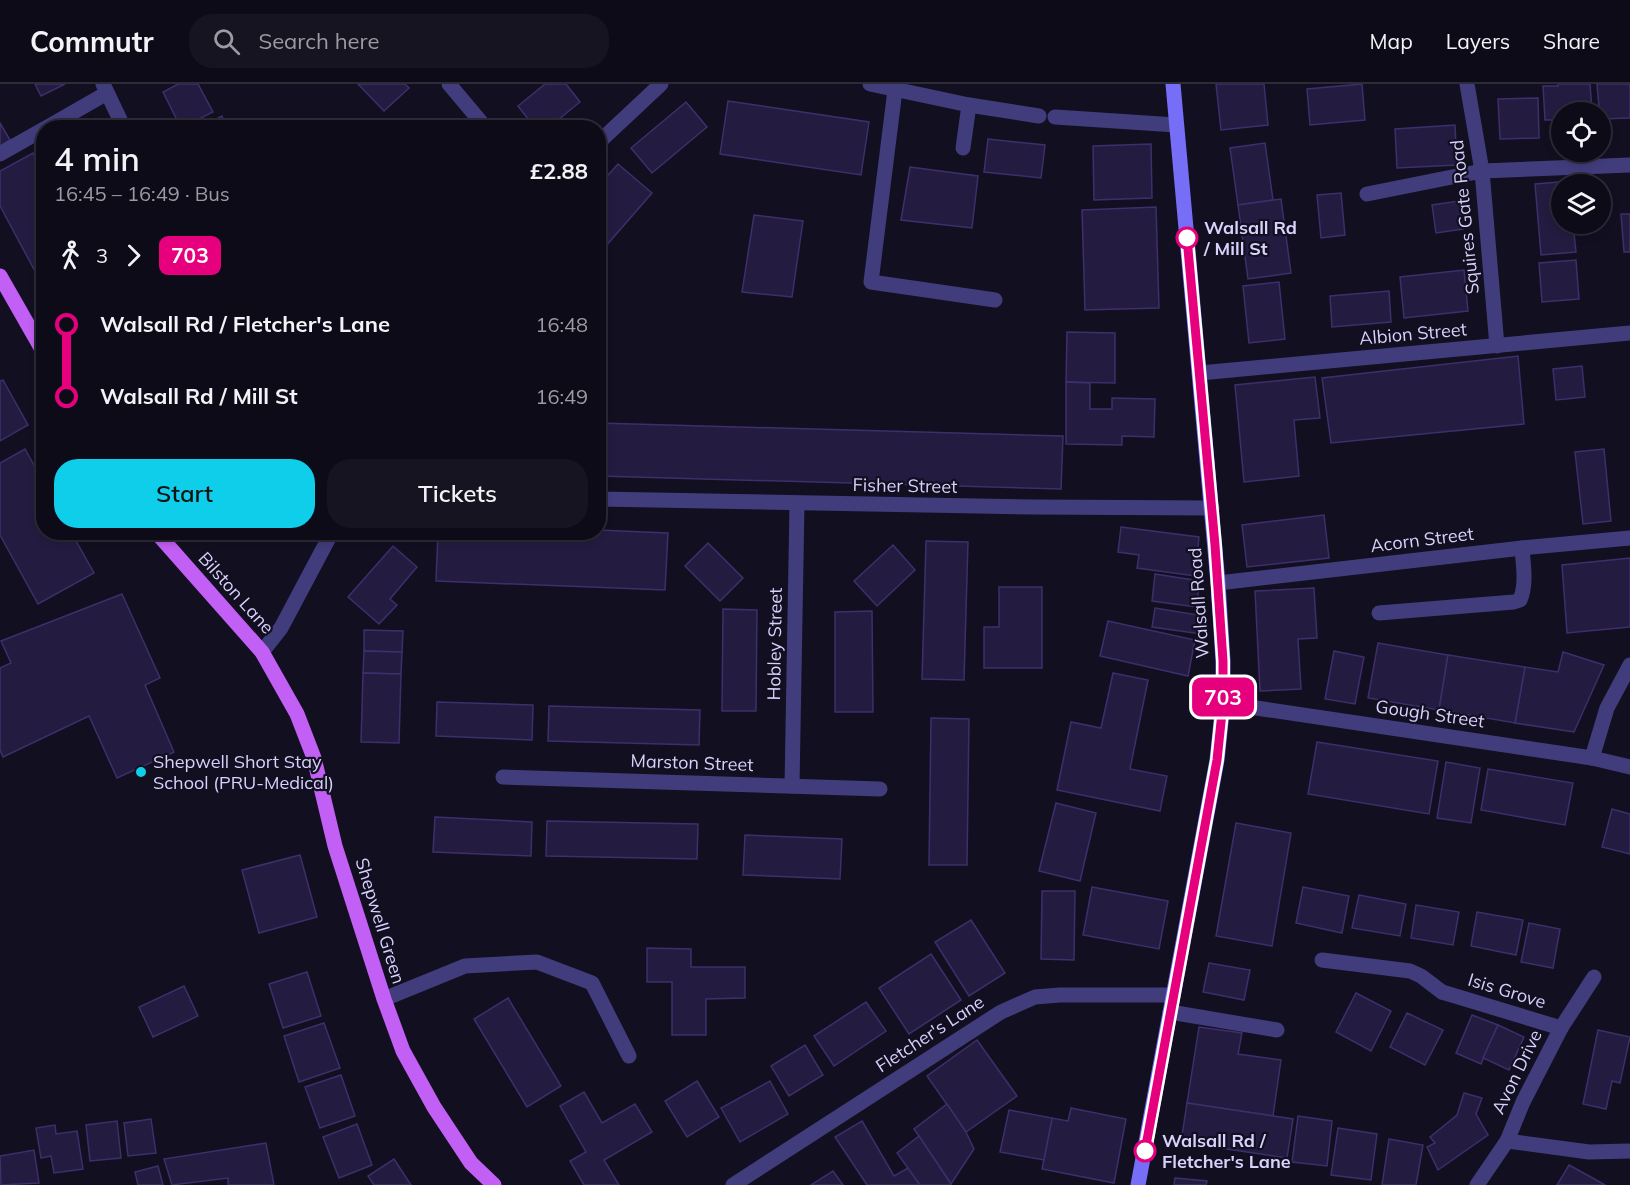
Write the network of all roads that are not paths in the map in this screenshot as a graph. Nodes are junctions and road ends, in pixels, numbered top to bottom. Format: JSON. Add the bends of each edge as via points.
{"nodes":[{"id":1,"x":449,"y":84,"type":"edge"},
{"id":2,"x":661,"y":84,"type":"edge"},
{"id":3,"x":1173,"y":84,"type":"edge"},
{"id":4,"x":1467,"y":84,"type":"edge"},
{"id":5,"x":875,"y":85,"type":"edge"},
{"id":6,"x":105,"y":88,"type":"edge"},
{"id":7,"x":895,"y":90,"type":"junction"},
{"id":8,"x":969,"y":105,"type":"junction"},
{"id":9,"x":57,"y":120,"type":"edge"},
{"id":10,"x":120,"y":120,"type":"edge"},
{"id":11,"x":479,"y":120,"type":"edge"},
{"id":12,"x":1176,"y":125,"type":"junction"},
{"id":13,"x":36,"y":133,"type":"edge"},
{"id":14,"x":606,"y":136,"type":"edge"},
{"id":15,"x":963,"y":148,"type":"dead end"},
{"id":16,"x":0,"y":154,"type":"edge"},
{"id":17,"x":1630,"y":165,"type":"edge"},
{"id":18,"x":1482,"y":171,"type":"junction"},
{"id":19,"x":1367,"y":194,"type":"dead end"},
{"id":20,"x":0,"y":276,"type":"edge"},
{"id":21,"x":995,"y":300,"type":"dead end"},
{"id":22,"x":1630,"y":333,"type":"edge"},
{"id":23,"x":36,"y":339,"type":"edge"},
{"id":24,"x":1497,"y":346,"type":"junction"},
{"id":25,"x":1200,"y":373,"type":"junction"},
{"id":26,"x":606,"y":499,"type":"edge"},
{"id":27,"x":797,"y":504,"type":"junction"},
{"id":28,"x":1212,"y":508,"type":"junction"},
{"id":29,"x":1630,"y":538,"type":"edge"},
{"id":30,"x":163,"y":540,"type":"edge"},
{"id":31,"x":328,"y":540,"type":"edge"},
{"id":32,"x":1522,"y":548,"type":"junction"},
{"id":33,"x":1218,"y":583,"type":"junction"},
{"id":34,"x":1378,"y":613,"type":"dead end"},
{"id":35,"x":262,"y":652,"type":"junction"},
{"id":36,"x":1630,"y":665,"type":"edge"},
{"id":37,"x":1223,"y":703,"type":"junction"},
{"id":38,"x":1592,"y":758,"type":"junction"},
{"id":39,"x":1630,"y":767,"type":"edge"},
{"id":40,"x":503,"y":777,"type":"dead end"},
{"id":41,"x":792,"y":786,"type":"junction"},
{"id":42,"x":880,"y":789,"type":"dead end"},
{"id":43,"x":1322,"y":960,"type":"dead end"},
{"id":44,"x":1594,"y":977,"type":"dead end"},
{"id":45,"x":1173,"y":995,"type":"junction"},
{"id":46,"x":384,"y":999,"type":"junction"},
{"id":47,"x":1170,"y":1012,"type":"junction"},
{"id":48,"x":1561,"y":1028,"type":"junction"},
{"id":49,"x":1277,"y":1030,"type":"dead end"},
{"id":50,"x":629,"y":1056,"type":"dead end"},
{"id":51,"x":1507,"y":1141,"type":"junction"},
{"id":52,"x":1630,"y":1151,"type":"edge"},
{"id":53,"x":494,"y":1185,"type":"edge"},
{"id":54,"x":733,"y":1185,"type":"edge"},
{"id":55,"x":1138,"y":1185,"type":"edge"},
{"id":56,"x":1477,"y":1185,"type":"edge"}],
"edges":[{"from":1,"to":11,"type":"street"},
{"from":2,"to":14,"type":"street"},
{"from":3,"to":12,"type":"main road","name":"Walsall Road"},
{"from":4,"to":18,"type":"street","name":"Squires Gate Road"},
{"from":5,"to":7,"type":"street"},
{"from":6,"to":9,"type":"street"},
{"from":6,"to":10,"type":"street"},
{"from":7,"to":8,"type":"street"},
{"from":7,"to":21,"type":"street","via":[[870,282]]},
{"from":8,"to":12,"type":"street","via":[[1047,117]]},
{"from":8,"to":15,"type":"street"},
{"from":12,"to":25,"type":"main road","name":"Walsall Road"},
{"from":13,"to":16,"type":"street"},
{"from":17,"to":18,"type":"street"},
{"from":18,"to":19,"type":"street"},
{"from":18,"to":24,"type":"street","name":"Squires Gate Road"},
{"from":20,"to":23,"type":"main road"},
{"from":22,"to":24,"type":"street","name":"Albion Street"},
{"from":24,"to":25,"type":"street","name":"Albion Street"},
{"from":25,"to":28,"type":"main road","name":"Walsall Road"},
{"from":26,"to":27,"type":"street","name":"Fisher Street"},
{"from":27,"to":28,"type":"street","name":"Fisher Street"},
{"from":27,"to":41,"type":"street","name":"Hobley Street"},
{"from":28,"to":33,"type":"main road","name":"Walsall Road"},
{"from":29,"to":32,"type":"street","name":"Acorn Street"},
{"from":30,"to":35,"type":"main road","name":"Bilston Lane"},
{"from":31,"to":35,"type":"street","via":[[281,628]]},
{"from":32,"to":33,"type":"street","name":"Acorn Street"},
{"from":32,"to":34,"type":"street","via":[[1524,584],[1520,600]]},
{"from":33,"to":37,"type":"main road","name":"Walsall Road"},
{"from":35,"to":46,"type":"main road","name":"Shepwell Green","via":[[297,714],[314,758],[336,846]]},
{"from":36,"to":38,"type":"street","via":[[1608,708]]},
{"from":37,"to":38,"type":"street","name":"Gough Street"},
{"from":37,"to":45,"type":"main road","name":"Walsall Road","via":[[1217,760]]},
{"from":38,"to":39,"type":"street","name":"Gough Street"},
{"from":40,"to":41,"type":"street","name":"Marston Street"},
{"from":41,"to":42,"type":"street","name":"Marston Street"},
{"from":43,"to":48,"type":"street","name":"Isis Grove","via":[[1410,971],[1442,992]]},
{"from":44,"to":48,"type":"street","name":"Avon Drive"},
{"from":45,"to":47,"type":"main road","name":"Walsall Road"},
{"from":45,"to":54,"type":"street","name":"Fletcher's Lane","via":[[1035,997],[1001,1012]]},
{"from":46,"to":50,"type":"street","via":[[465,966],[537,962],[592,983]]},
{"from":46,"to":53,"type":"main road","name":"Shepwell Green","via":[[403,1051],[434,1107],[471,1163]]},
{"from":47,"to":49,"type":"street"},
{"from":47,"to":55,"type":"main road","name":"Walsall Road"},
{"from":48,"to":51,"type":"street","name":"Avon Drive"},
{"from":51,"to":52,"type":"street","via":[[1589,1152]]},
{"from":51,"to":56,"type":"street","name":"Avon Drive"}]}
